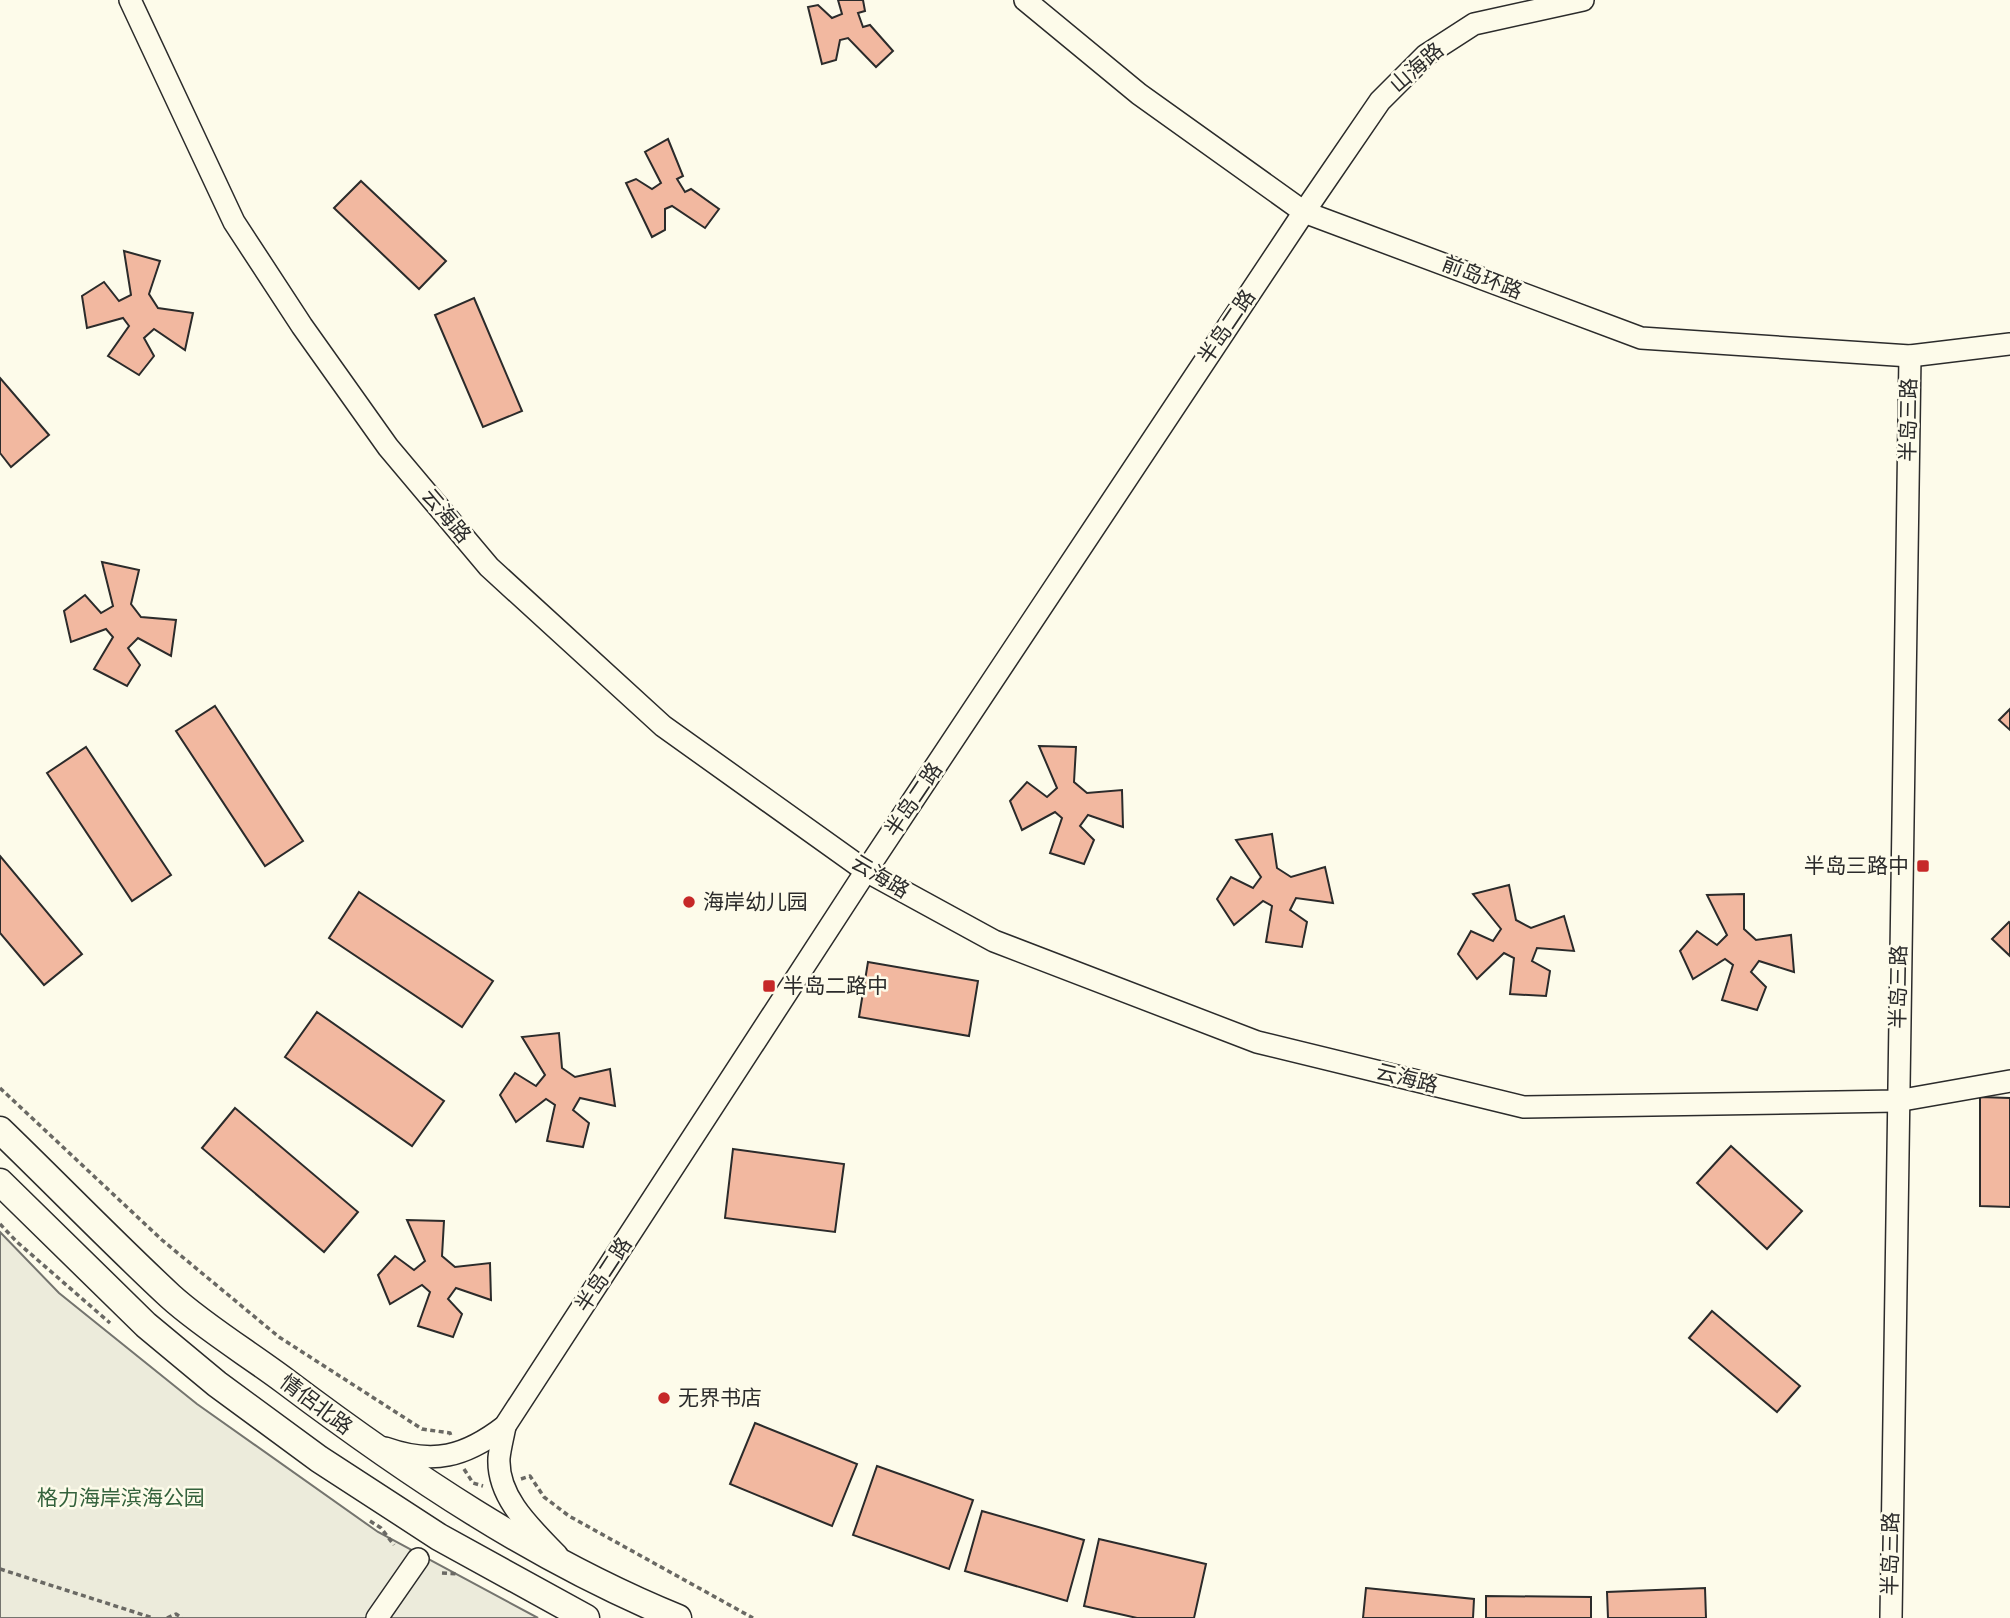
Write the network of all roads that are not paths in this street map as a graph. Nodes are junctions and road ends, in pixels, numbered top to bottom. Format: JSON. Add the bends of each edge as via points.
{"nodes":[{"id":1,"x":130,"y":0,"type":"edge"},
{"id":2,"x":1025,"y":0,"type":"edge"},
{"id":3,"x":1583,"y":0,"type":"edge"},
{"id":4,"x":1304,"y":212,"type":"junction"},
{"id":5,"x":2010,"y":344,"type":"edge"},
{"id":6,"x":1910,"y":356,"type":"junction"},
{"id":7,"x":866,"y":871,"type":"junction"},
{"id":8,"x":2010,"y":1081,"type":"edge"},
{"id":9,"x":1897,"y":1101,"type":"junction"},
{"id":10,"x":0,"y":1130,"type":"edge"},
{"id":11,"x":0,"y":1182,"type":"edge"},
{"id":12,"x":505,"y":1426,"type":"junction"},
{"id":13,"x":364,"y":1440,"type":"junction"},
{"id":14,"x":418,"y":1559,"type":"dead end"},
{"id":15,"x":570,"y":1568,"type":"junction"},
{"id":16,"x":377,"y":1618,"type":"edge"},
{"id":17,"x":586,"y":1618,"type":"edge"},
{"id":18,"x":678,"y":1618,"type":"edge"},
{"id":19,"x":1891,"y":1618,"type":"edge"}],
"edges":[{"from":1,"to":7,"type":"street","name":"云海路","via":[[234,222],[404,467],[489,567],[663,726]]},
{"from":2,"to":4,"type":"street","name":"前岛环路","via":[[1139,94]]},
{"from":3,"to":4,"type":"street","name":"山海路","via":[[1474,24],[1426,55],[1380,101]]},
{"from":4,"to":6,"type":"street","name":"前岛环路","via":[[1642,338]]},
{"from":4,"to":7,"type":"street","name":"半岛二路"},
{"from":5,"to":6,"type":"street","name":"前岛环路"},
{"from":6,"to":9,"type":"street","name":"半岛三路"},
{"from":7,"to":9,"type":"street","name":"云海路","via":[[994,941],[1257,1042],[1524,1107]]},
{"from":7,"to":12,"type":"street","name":"半岛二路"},
{"from":8,"to":9,"type":"street","name":"云海路"},
{"from":9,"to":19,"type":"street","name":"半岛三路"},
{"from":10,"to":13,"type":"main road","name":"情侶北路","via":[[173,1298]]},
{"from":11,"to":17,"type":"main road","name":"情侶北路","via":[[146,1325],[218,1384],[319,1459],[439,1537]]},
{"from":12,"to":13,"type":"street","via":[[483,1443],[429,1458]]},
{"from":12,"to":15,"type":"street","via":[[499,1461],[511,1502]]},
{"from":13,"to":15,"type":"main road","name":"情侶北路"},
{"from":14,"to":16,"type":"street"},
{"from":15,"to":18,"type":"main road","name":"情侶北路"}]}
